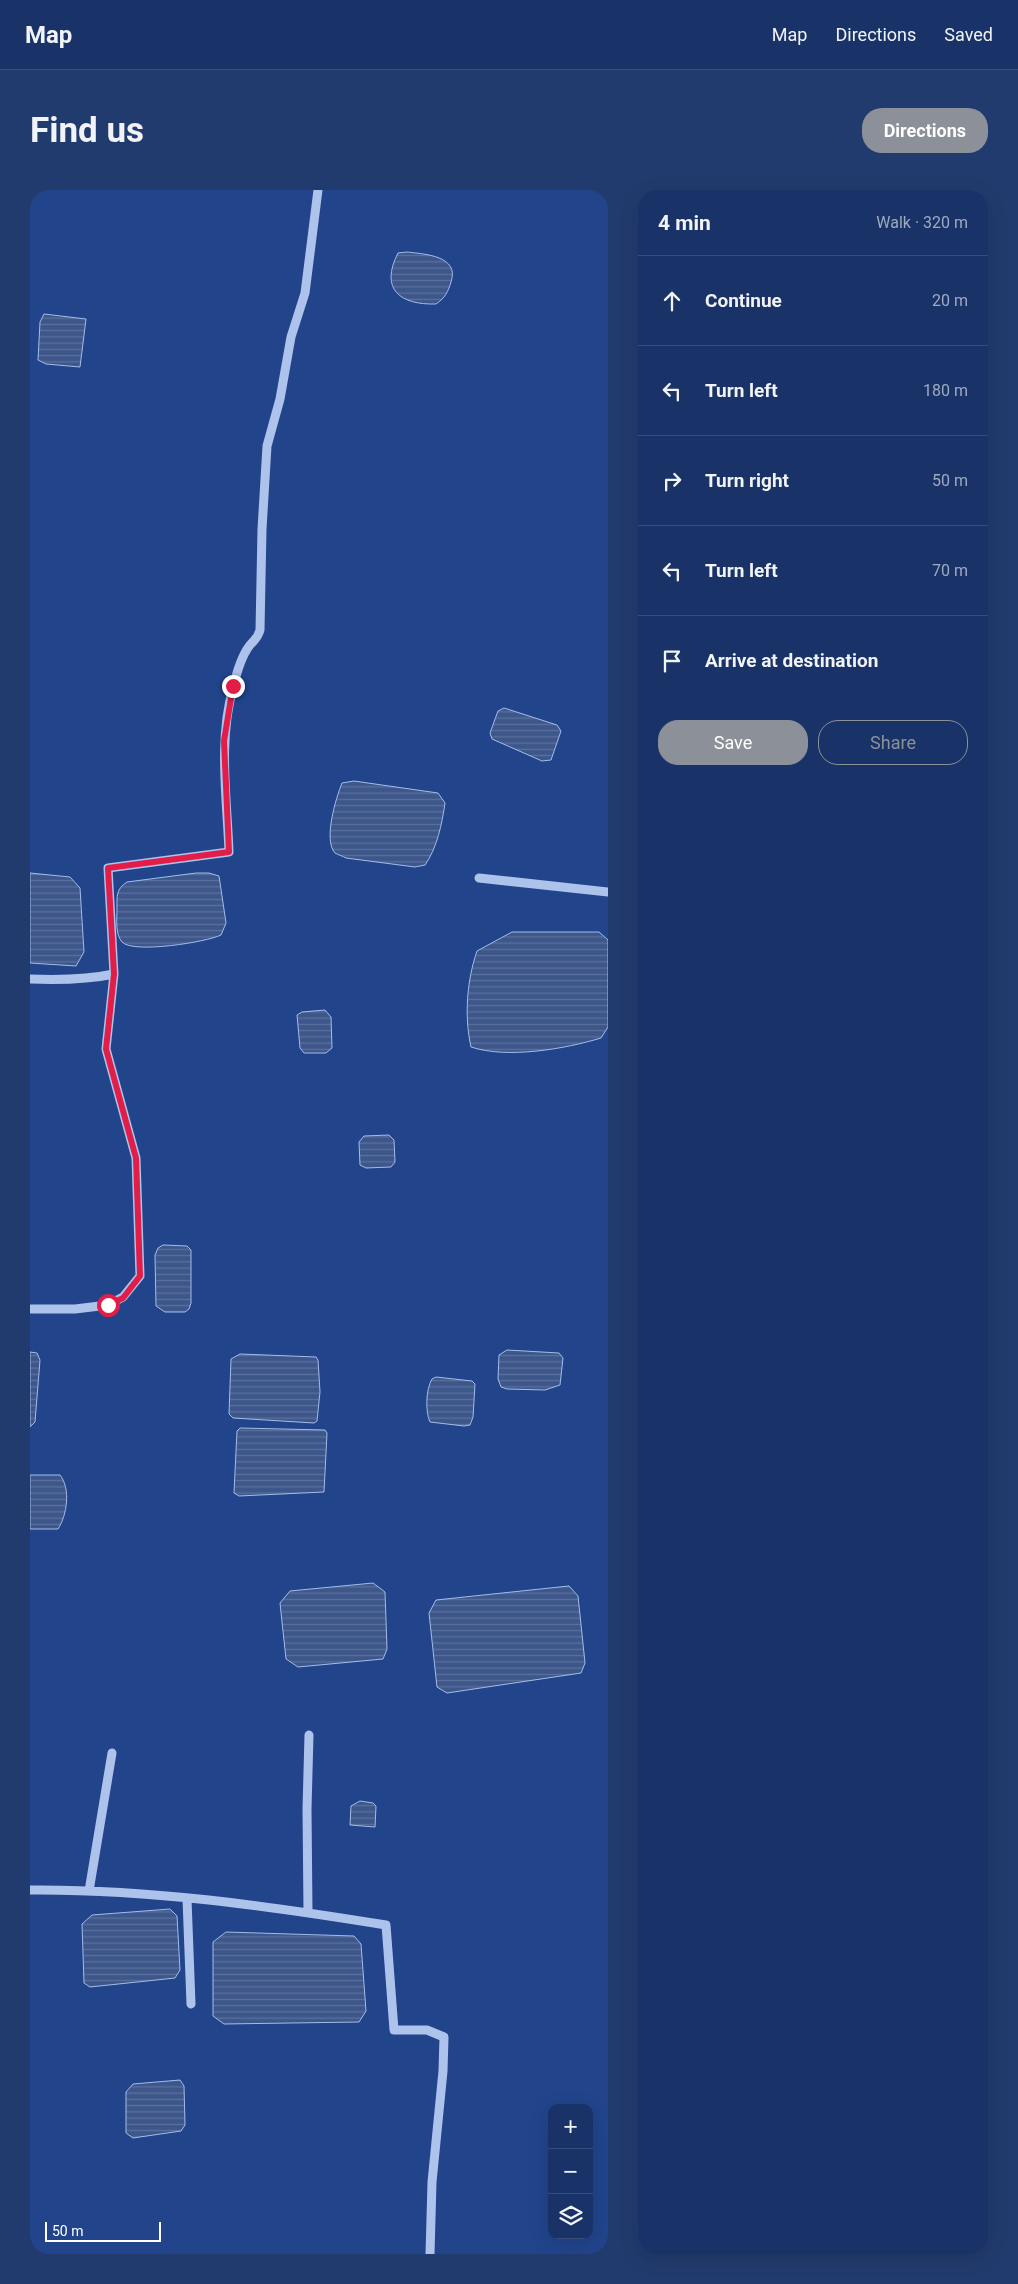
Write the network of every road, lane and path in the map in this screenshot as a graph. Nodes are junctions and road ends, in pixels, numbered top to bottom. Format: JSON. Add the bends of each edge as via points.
{"nodes":[{"id":1,"x":318,"y":190,"type":"edge"},
{"id":2,"x":479,"y":878,"type":"dead end"},
{"id":3,"x":608,"y":892,"type":"edge"},
{"id":4,"x":114,"y":974,"type":"junction"},
{"id":5,"x":30,"y":979,"type":"edge"},
{"id":6,"x":30,"y":1309,"type":"edge"},
{"id":7,"x":309,"y":1735,"type":"dead end"},
{"id":8,"x":112,"y":1753,"type":"dead end"},
{"id":9,"x":30,"y":1890,"type":"edge"},
{"id":10,"x":89,"y":1891,"type":"junction"},
{"id":11,"x":187,"y":1898,"type":"junction"},
{"id":12,"x":308,"y":1912,"type":"junction"},
{"id":13,"x":191,"y":2004,"type":"dead end"},
{"id":14,"x":430,"y":2254,"type":"edge"}],
"edges":[{"from":1,"to":4,"type":"street","via":[[305,293],[291,337],[280,399],[267,446],[260,630],[245,655],[228,708],[224,741],[229,852],[108,868]]},
{"from":2,"to":3,"type":"street"},
{"from":4,"to":5,"type":"street"},
{"from":4,"to":6,"type":"street","via":[[106,1049],[136,1158],[140,1276],[123,1298],[108,1305]]},
{"from":7,"to":12,"type":"street"},
{"from":8,"to":10,"type":"street"},
{"from":9,"to":10,"type":"street"},
{"from":10,"to":11,"type":"street"},
{"from":11,"to":12,"type":"street"},
{"from":11,"to":13,"type":"street"},
{"from":12,"to":14,"type":"street","via":[[386,1925],[394,2030],[427,2030],[444,2037],[432,2182]]}]}
